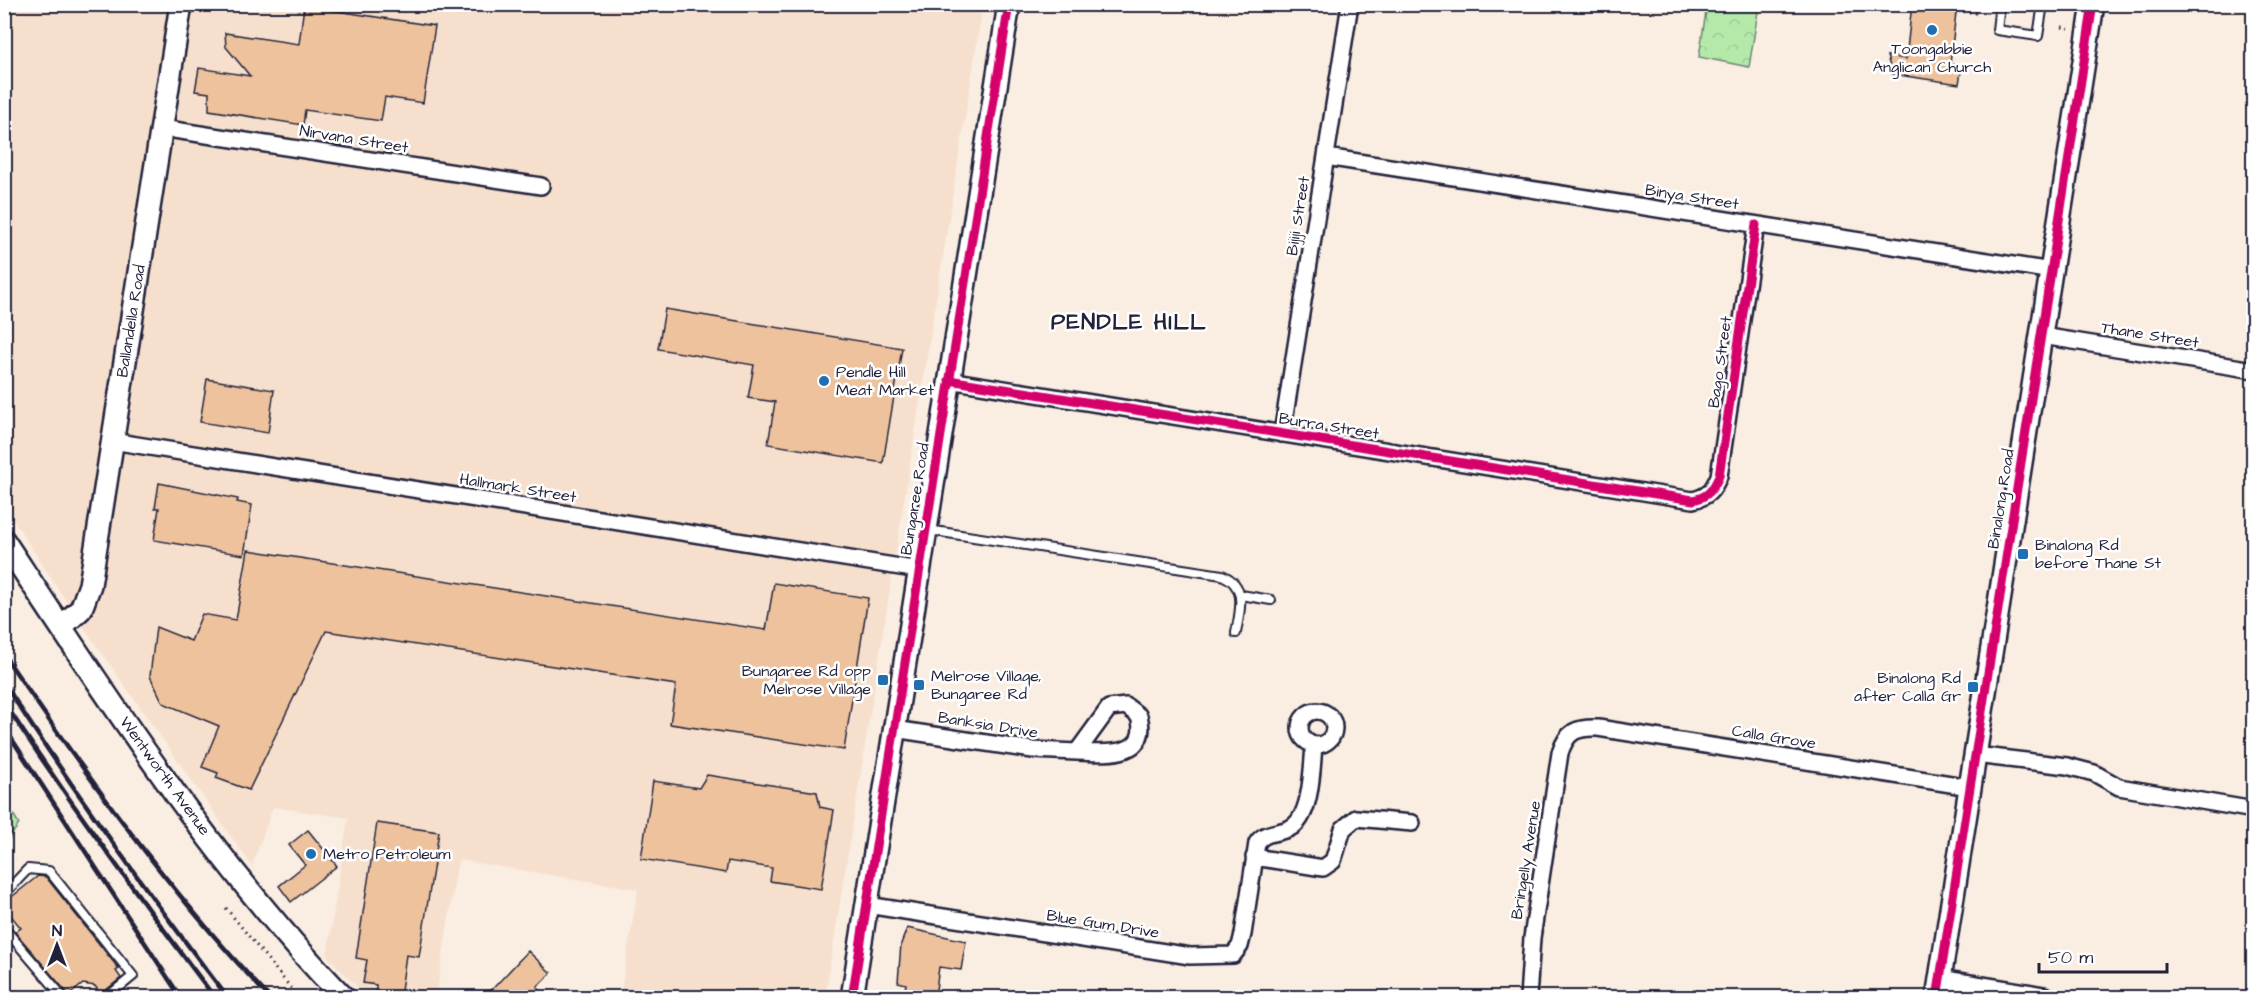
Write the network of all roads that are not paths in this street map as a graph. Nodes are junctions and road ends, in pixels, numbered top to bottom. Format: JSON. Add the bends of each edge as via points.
{"nodes":[{"id":1,"x":181,"y":4,"type":"edge"},
{"id":2,"x":1009,"y":4,"type":"edge"},
{"id":3,"x":1350,"y":4,"type":"edge"},
{"id":4,"x":2000,"y":4,"type":"edge"},
{"id":5,"x":2043,"y":4,"type":"edge"},
{"id":6,"x":2093,"y":4,"type":"edge"},
{"id":7,"x":161,"y":128,"type":"junction"},
{"id":8,"x":1326,"y":157,"type":"junction"},
{"id":9,"x":541,"y":186,"type":"dead end"},
{"id":10,"x":1756,"y":225,"type":"junction"},
{"id":11,"x":2052,"y":271,"type":"junction"},
{"id":12,"x":2042,"y":336,"type":"junction"},
{"id":13,"x":2253,"y":370,"type":"edge"},
{"id":14,"x":949,"y":380,"type":"junction"},
{"id":15,"x":1281,"y":434,"type":"junction"},
{"id":16,"x":112,"y":441,"type":"junction"},
{"id":17,"x":1704,"y":498,"type":"joint"},
{"id":18,"x":925,"y":529,"type":"junction"},
{"id":19,"x":4,"y":541,"type":"edge"},
{"id":20,"x":919,"y":570,"type":"junction"},
{"id":21,"x":1241,"y":596,"type":"junction"},
{"id":22,"x":1271,"y":600,"type":"dead end"},
{"id":23,"x":61,"y":627,"type":"junction"},
{"id":24,"x":1236,"y":633,"type":"dead end"},
{"id":25,"x":894,"y":729,"type":"junction"},
{"id":26,"x":1572,"y":731,"type":"joint"},
{"id":27,"x":1314,"y":745,"type":"dead end"},
{"id":28,"x":1077,"y":752,"type":"dead end"},
{"id":29,"x":1975,"y":755,"type":"junction"},
{"id":30,"x":1970,"y":786,"type":"junction"},
{"id":31,"x":2253,"y":810,"type":"edge"},
{"id":32,"x":1412,"y":823,"type":"dead end"},
{"id":33,"x":1254,"y":857,"type":"junction"},
{"id":34,"x":4,"y":894,"type":"edge"},
{"id":35,"x":867,"y":905,"type":"junction"},
{"id":36,"x":4,"y":928,"type":"edge"},
{"id":37,"x":1938,"y":989,"type":"edge"},
{"id":38,"x":64,"y":998,"type":"edge"},
{"id":39,"x":106,"y":998,"type":"edge"},
{"id":40,"x":344,"y":998,"type":"edge"},
{"id":41,"x":852,"y":998,"type":"edge"},
{"id":42,"x":1528,"y":998,"type":"edge"},
{"id":43,"x":2044,"y":998,"type":"edge"}],
"edges":[{"from":1,"to":7,"type":"street","name":"Ballandella Road"},
{"from":2,"to":14,"type":"street","name":"Bungaree Road"},
{"from":3,"to":8,"type":"street","name":"Bijiji Street"},
{"from":4,"to":5,"type":"lane","via":[[1997,30],[2038,36]]},
{"from":6,"to":11,"type":"street","name":"Binalong Road"},
{"from":7,"to":9,"type":"street","name":"Nirvana Street"},
{"from":7,"to":16,"type":"street","name":"Ballandella Road"},
{"from":8,"to":10,"type":"street","name":"Binya Street"},
{"from":8,"to":15,"type":"street","name":"Bijiji Street"},
{"from":10,"to":11,"type":"street","name":"Binya Street"},
{"from":10,"to":17,"type":"street","name":"Bago Street","via":[[1719,476]]},
{"from":11,"to":12,"type":"street","name":"Binalong Road"},
{"from":12,"to":13,"type":"street","name":"Thane Street"},
{"from":12,"to":29,"type":"street","name":"Binalong Road"},
{"from":14,"to":15,"type":"street","name":"Burra Street"},
{"from":14,"to":18,"type":"street","name":"Bungaree Road"},
{"from":15,"to":17,"type":"street","name":"Burra Street","via":[[1693,500]]},
{"from":16,"to":20,"type":"street","name":"Hallmark Street"},
{"from":16,"to":23,"type":"street","name":"Ballandella Road","via":[[88,594],[81,609]]},
{"from":18,"to":20,"type":"street","name":"Bungaree Road"},
{"from":18,"to":21,"type":"lane","via":[[1222,575],[1233,581]]},
{"from":19,"to":23,"type":"street","name":"Wentworth Avenue"},
{"from":20,"to":25,"type":"street","name":"Bungaree Road"},
{"from":21,"to":22,"type":"lane"},
{"from":21,"to":24,"type":"lane"},
{"from":23,"to":40,"type":"street","name":"Wentworth Avenue","via":[[111,704],[232,868]]},
{"from":25,"to":28,"type":"street","name":"Banksia Drive","via":[[1033,750]]},
{"from":25,"to":35,"type":"street","name":"Bungaree Road"},
{"from":26,"to":30,"type":"street","name":"Calla Grove","via":[[1598,728]]},
{"from":26,"to":42,"type":"street","name":"Bringelly Avenue","via":[[1560,753],[1532,939]]},
{"from":27,"to":33,"type":"street","name":"Blue Gum Drive","via":[[1302,817],[1293,827],[1259,839]]},
{"from":29,"to":30,"type":"street","name":"Binalong Road"},
{"from":29,"to":31,"type":"street","via":[[2067,766],[2094,773],[2119,787]]},
{"from":30,"to":37,"type":"street","name":"Binalong Road"},
{"from":32,"to":33,"type":"street","via":[[1356,818],[1343,829],[1333,861],[1323,868]]},
{"from":33,"to":35,"type":"street","name":"Blue Gum Drive","via":[[1240,945],[1237,952],[1227,957],[1190,956]]},
{"from":34,"to":39,"type":"lane","via":[[28,869],[49,871],[133,976]]},
{"from":35,"to":41,"type":"street","name":"Bungaree Road"},
{"from":36,"to":38,"type":"lane"},
{"from":37,"to":43,"type":"street"}]}
